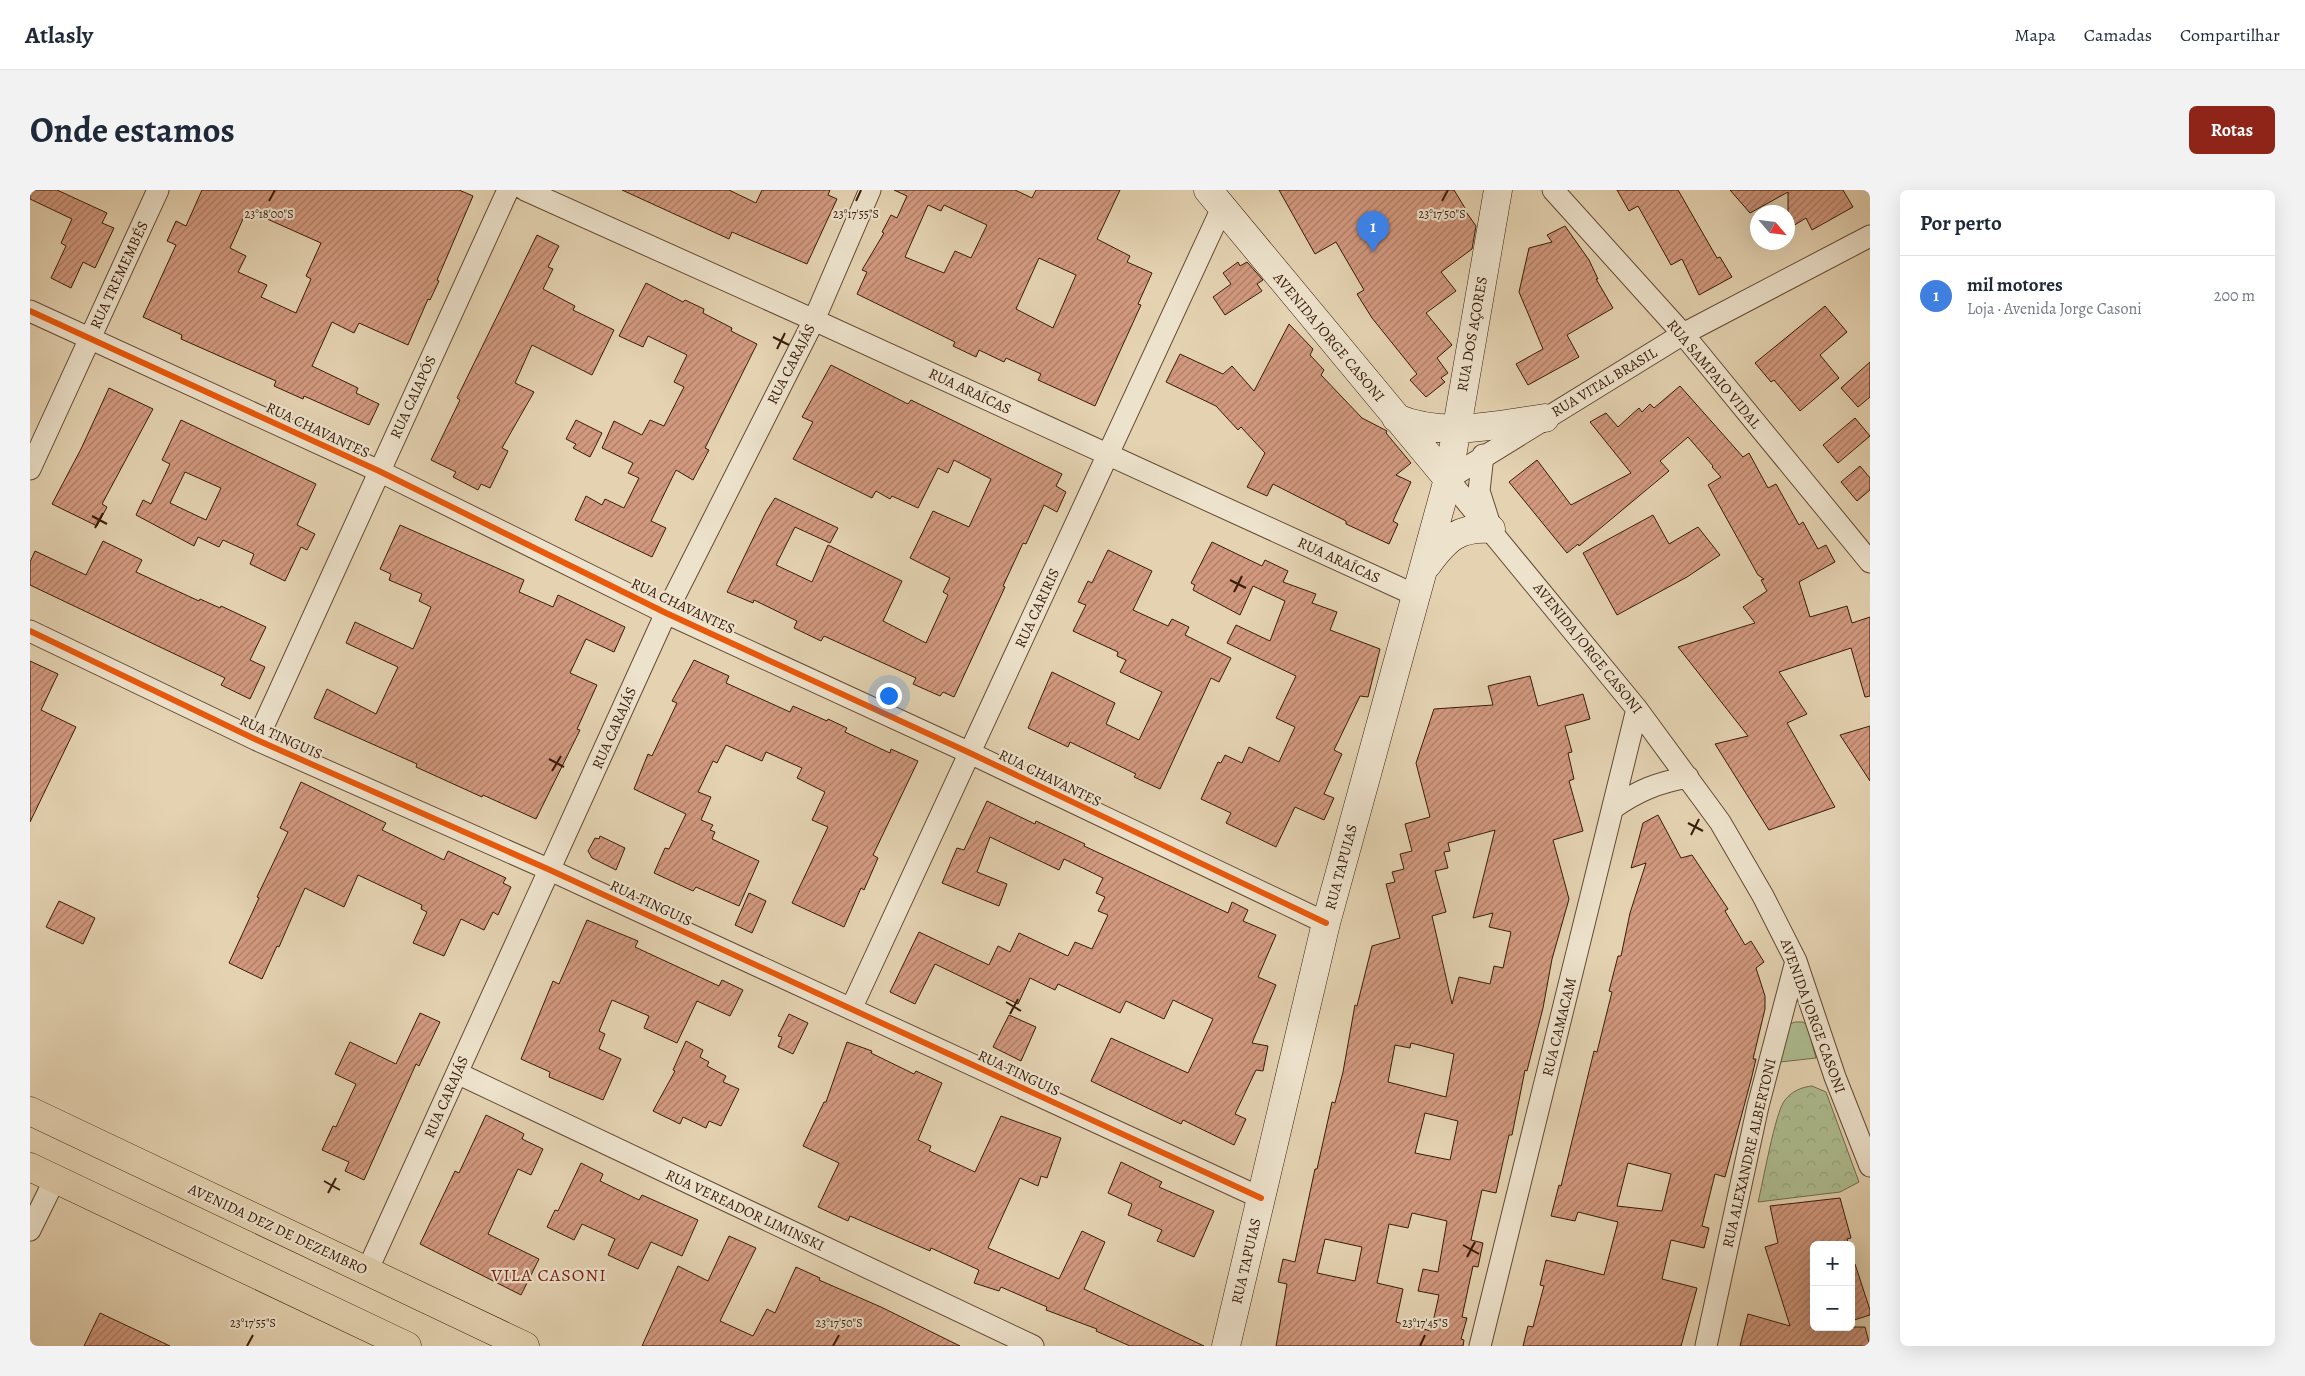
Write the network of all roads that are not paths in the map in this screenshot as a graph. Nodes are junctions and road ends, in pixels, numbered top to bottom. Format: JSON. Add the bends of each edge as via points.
{"nodes":[{"id":1,"x":158,"y":190,"type":"edge"},
{"id":2,"x":508,"y":190,"type":"edge"},
{"id":3,"x":525,"y":190,"type":"edge"},
{"id":4,"x":870,"y":190,"type":"edge"},
{"id":5,"x":1553,"y":190,"type":"edge"},
{"id":6,"x":1494,"y":194,"type":"edge"},
{"id":7,"x":1215,"y":199,"type":"edge"},
{"id":8,"x":1870,"y":236,"type":"edge"},
{"id":9,"x":30,"y":311,"type":"edge"},
{"id":10,"x":814,"y":320,"type":"junction"},
{"id":11,"x":1683,"y":334,"type":"junction"},
{"id":12,"x":88,"y":339,"type":"junction"},
{"id":13,"x":1396,"y":418,"type":"junction"},
{"id":14,"x":1545,"y":418,"type":"junction"},
{"id":15,"x":1456,"y":430,"type":"junction"},
{"id":16,"x":1108,"y":455,"type":"junction"},
{"id":17,"x":1483,"y":456,"type":"junction"},
{"id":18,"x":30,"y":470,"type":"edge"},
{"id":19,"x":379,"y":472,"type":"junction"},
{"id":20,"x":1448,"y":479,"type":"junction"},
{"id":21,"x":1492,"y":529,"type":"junction"},
{"id":22,"x":1870,"y":562,"type":"edge"},
{"id":23,"x":1418,"y":583,"type":"junction"},
{"id":24,"x":666,"y":613,"type":"junction"},
{"id":25,"x":30,"y":631,"type":"edge"},
{"id":26,"x":1637,"y":709,"type":"junction"},
{"id":27,"x":256,"y":740,"type":"junction"},
{"id":28,"x":970,"y":753,"type":"junction"},
{"id":29,"x":1688,"y":777,"type":"junction"},
{"id":30,"x":1613,"y":808,"type":"junction"},
{"id":31,"x":550,"y":870,"type":"junction"},
{"id":32,"x":1326,"y":923,"type":"junction"},
{"id":33,"x":1796,"y":960,"type":"junction"},
{"id":34,"x":852,"y":1009,"type":"junction"},
{"id":35,"x":457,"y":1073,"type":"junction"},
{"id":36,"x":30,"y":1111,"type":"edge"},
{"id":37,"x":1870,"y":1166,"type":"edge"},
{"id":38,"x":30,"y":1167,"type":"edge"},
{"id":39,"x":55,"y":1179,"type":"junction"},
{"id":40,"x":1261,"y":1198,"type":"junction"},
{"id":41,"x":30,"y":1230,"type":"edge"},
{"id":42,"x":367,"y":1271,"type":"junction"},
{"id":43,"x":407,"y":1346,"type":"edge"},
{"id":44,"x":525,"y":1346,"type":"edge"},
{"id":45,"x":1033,"y":1346,"type":"edge"},
{"id":46,"x":1226,"y":1346,"type":"edge"},
{"id":47,"x":1480,"y":1346,"type":"edge"},
{"id":48,"x":1706,"y":1346,"type":"edge"}],
"edges":[{"from":1,"to":12,"type":"street","name":"RUA TREMEMBÉS"},
{"from":2,"to":19,"type":"street","name":"RUA CAIAPÓS"},
{"from":3,"to":10,"type":"street","name":"RUA ARAÍCAS"},
{"from":4,"to":10,"type":"street","name":"RUA CARAJÁS"},
{"from":5,"to":11,"type":"street","name":"RUA SAMPAIO VIDAL"},
{"from":6,"to":15,"type":"street","name":"RUA DOS AÇORES"},
{"from":7,"to":13,"type":"street","name":"AVENIDA JORGE CASONI"},
{"from":7,"to":16,"type":"street","name":"RUA CARIRIS"},
{"from":8,"to":11,"type":"street","name":"RUA VITAL BRASIL"},
{"from":9,"to":12,"type":"street","name":"RUA CHAVANTES"},
{"from":10,"to":16,"type":"street","name":"RUA ARAÍCAS"},
{"from":10,"to":24,"type":"street","name":"RUA CARAJÁS"},
{"from":11,"to":14,"type":"street","name":"RUA VITAL BRASIL"},
{"from":11,"to":22,"type":"street","name":"RUA SAMPAIO VIDAL"},
{"from":12,"to":18,"type":"street","name":"RUA TREMEMBÉS"},
{"from":12,"to":19,"type":"street","name":"RUA CHAVANTES"},
{"from":13,"to":15,"type":"street","via":[[1430,428]]},
{"from":13,"to":20,"type":"street","name":"AVENIDA JORGE CASONI"},
{"from":14,"to":15,"type":"street"},
{"from":14,"to":17,"type":"street","name":"RUA VITAL BRASIL"},
{"from":15,"to":20,"type":"street","name":"RUA DOS AÇORES"},
{"from":16,"to":23,"type":"street","name":"RUA ARAÍCAS"},
{"from":16,"to":28,"type":"street","name":"RUA CARIRIS"},
{"from":17,"to":20,"type":"street","name":"RUA VITAL BRASIL"},
{"from":17,"to":21,"type":"street","via":[[1479,491]]},
{"from":19,"to":24,"type":"street","name":"RUA CHAVANTES"},
{"from":19,"to":27,"type":"street","name":"RUA CAIAPÓS"},
{"from":20,"to":21,"type":"street","name":"AVENIDA JORGE CASONI"},
{"from":20,"to":23,"type":"street","name":"RUA TAPUIAS"},
{"from":21,"to":23,"type":"street","via":[[1475,528],[1452,537],[1437,551]]},
{"from":21,"to":26,"type":"street","name":"AVENIDA JORGE CASONI"},
{"from":23,"to":32,"type":"street","name":"RUA TAPUIAS"},
{"from":24,"to":28,"type":"street","name":"RUA CHAVANTES"},
{"from":24,"to":31,"type":"street","name":"RUA CARAJÁS"},
{"from":25,"to":27,"type":"street","name":"RUA TINGUIS"},
{"from":26,"to":29,"type":"street","name":"AVENIDA JORGE CASONI"},
{"from":26,"to":30,"type":"street","name":"RUA CAMACAM"},
{"from":27,"to":31,"type":"street","name":"RUA TINGUIS"},
{"from":28,"to":32,"type":"street","name":"RUA CHAVANTES"},
{"from":28,"to":34,"type":"street","name":"RUA CARIRIS"},
{"from":29,"to":30,"type":"street","via":[[1648,787]]},
{"from":29,"to":33,"type":"street","name":"AVENIDA JORGE CASONI","via":[[1720,822]]},
{"from":30,"to":47,"type":"street","name":"RUA CAMACAM"},
{"from":31,"to":34,"type":"street","name":"RUA TINGUIS"},
{"from":31,"to":35,"type":"street","name":"RUA CARAJÁS"},
{"from":32,"to":40,"type":"street","name":"RUA TAPUIAS"},
{"from":33,"to":37,"type":"street","name":"AVENIDA JORGE CASONI","via":[[1835,1077]]},
{"from":33,"to":48,"type":"street","name":"RUA ALEXANDRE ALBERTONI","via":[[1758,1106]]},
{"from":34,"to":40,"type":"street","name":"RUA TINGUIS"},
{"from":35,"to":42,"type":"street","name":"RUA CARAJÁS"},
{"from":35,"to":45,"type":"street","name":"RUA VEREADOR LIMINSKI"},
{"from":36,"to":42,"type":"highway","name":"AVENIDA DEZ DE DEZEMBRO"},
{"from":38,"to":39,"type":"highway"},
{"from":39,"to":41,"type":"street"},
{"from":39,"to":43,"type":"highway"},
{"from":40,"to":46,"type":"street","name":"RUA TAPUIAS"},
{"from":42,"to":44,"type":"highway","name":"AVENIDA DEZ DE DEZEMBRO"}]}
